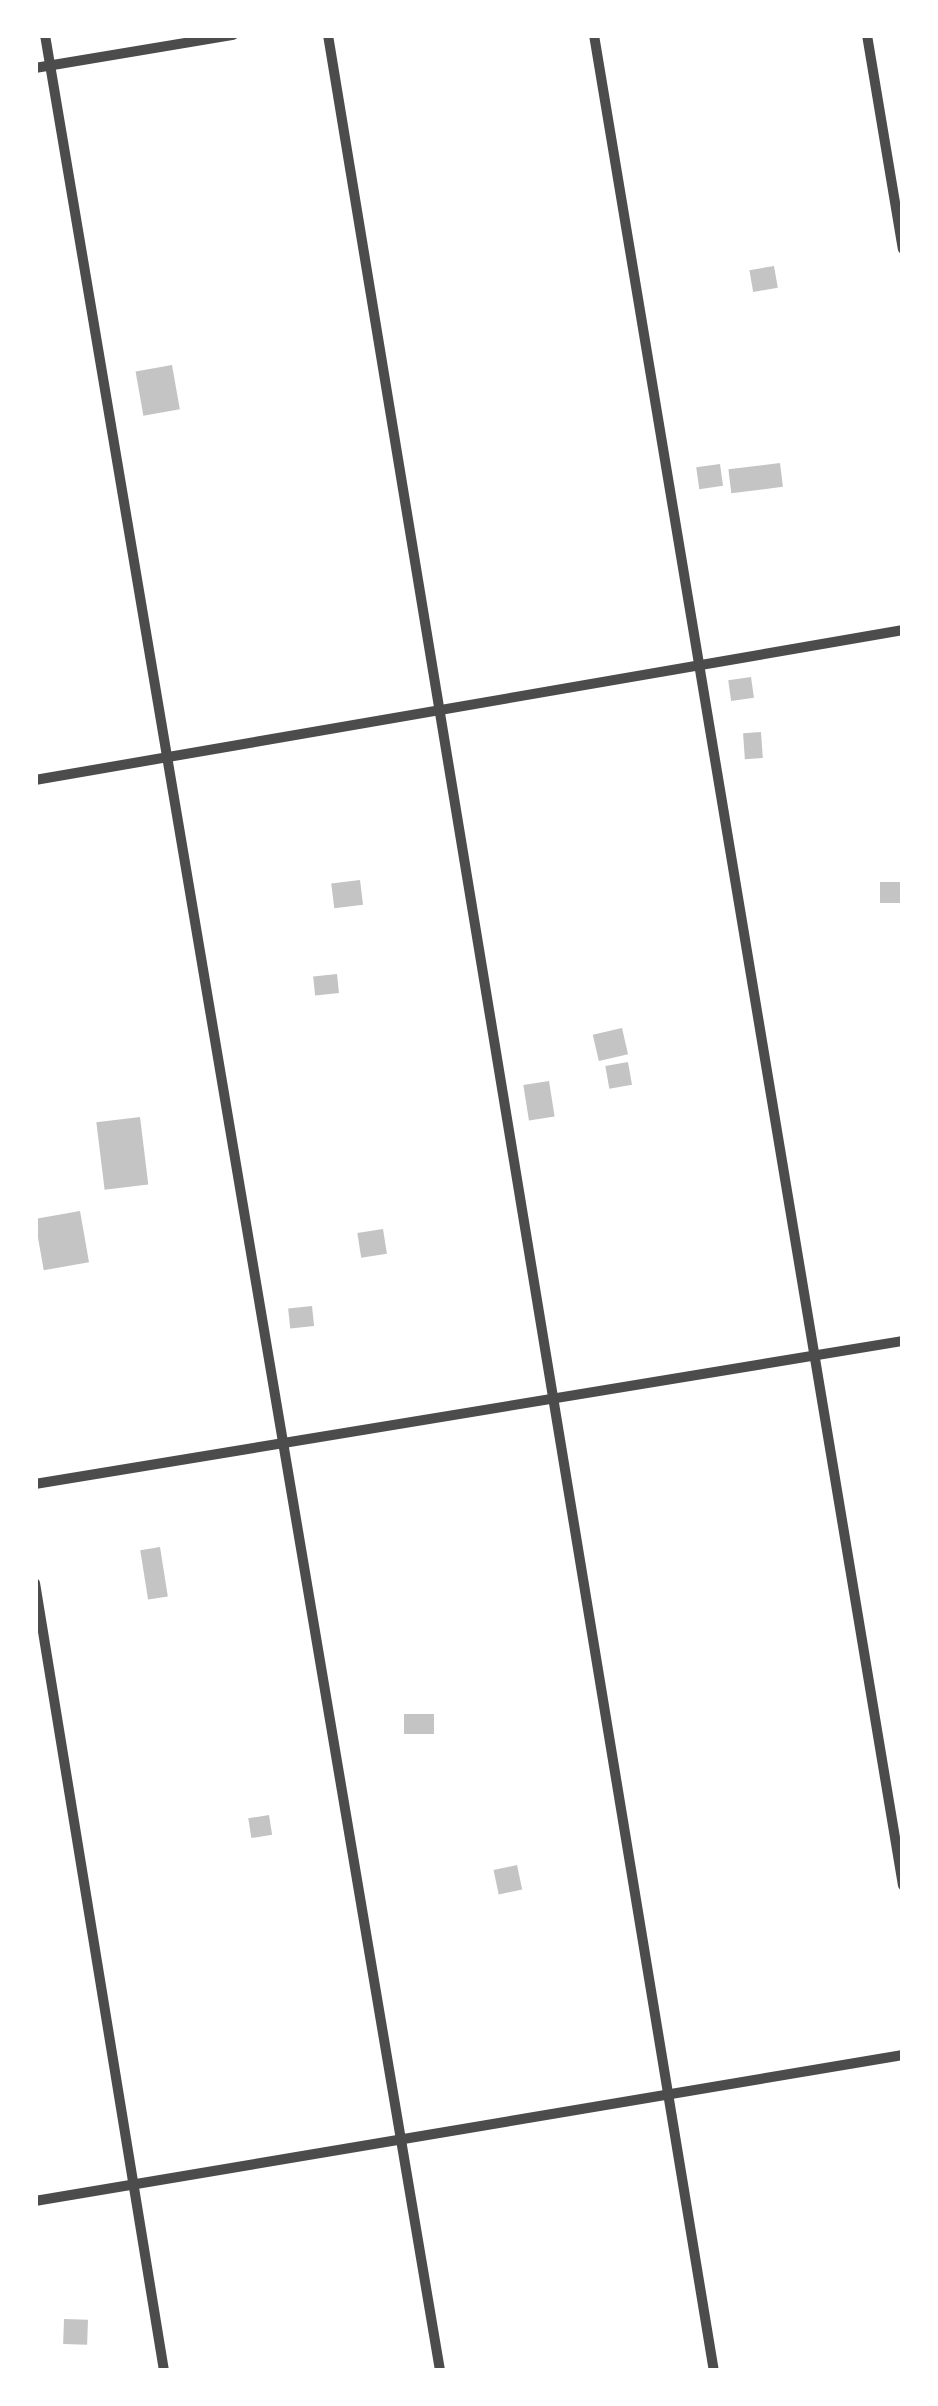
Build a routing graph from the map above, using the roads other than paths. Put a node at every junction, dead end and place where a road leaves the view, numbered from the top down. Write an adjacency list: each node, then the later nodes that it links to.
1 (45, 35): 6 (street)
2 (234, 35): 6 (street)
3 (328, 35): 11 (street)
4 (594, 35): 10 (street)
5 (867, 35): 8 (street)
6 (50, 66): 7 (street); 12 (street)
7 (35, 68)
8 (903, 250)
9 (903, 630): 10 (street)
10 (699, 666): 11 (street); 15 (street)
11 (439, 710): 12 (street); 16 (street)
12 (167, 757): 13 (street); 17 (street)
13 (35, 780)
14 (903, 1341): 15 (street)
15 (814, 1356): 16 (street); 20 (street)
16 (553, 1398): 17 (street); 22 (street)
17 (283, 1443): 18 (street); 23 (street)
18 (35, 1484)
19 (35, 1584): 24 (street)
20 (903, 1885)
21 (903, 2055): 22 (street)
22 (668, 2094): 23 (street); 28 (street)
23 (401, 2140): 24 (street); 27 (street)
24 (133, 2184): 25 (street); 26 (street)
25 (35, 2201)
26 (164, 2371)
27 (440, 2371)
28 (714, 2371)

